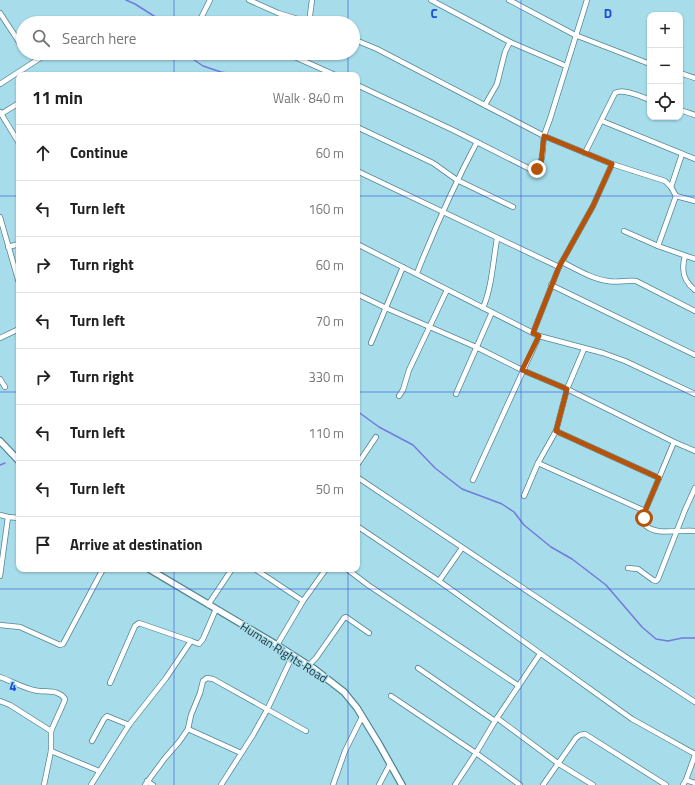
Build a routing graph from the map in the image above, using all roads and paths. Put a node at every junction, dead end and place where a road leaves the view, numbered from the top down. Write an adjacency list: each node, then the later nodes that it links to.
1 (210, 0): 8 (street)
2 (249, 0): 9 (street)
3 (312, 0): 10 (street)
4 (431, 0): 14 (street)
5 (509, 0): 11 (street)
6 (586, 0): 11 (street)
7 (0, 13): 12 (street)
8 (202, 16)
9 (288, 16)
10 (311, 16)
11 (575, 35): 17 (street); 18 (street)
12 (16, 37)
13 (360, 42): 28 (street)
14 (510, 42): 18 (street); 28 (street)
15 (37, 60): 19 (street)
16 (302, 60): 20 (street)
17 (647, 63)
18 (566, 66): 34 (street)
19 (19, 72)
20 (328, 72)
21 (16, 74): 24 (street)
22 (683, 74): 23 (street)
23 (695, 78)
24 (0, 84)
25 (360, 86): 36 (street)
26 (647, 99): 32 (street)
27 (16, 105): 30 (street)
28 (485, 105): 34 (street)
29 (683, 111): 31 (street)
30 (1, 113): 35 (street)
31 (695, 115)
32 (602, 121): 37 (street); 38 (street)
33 (360, 128): 42 (street)
34 (544, 136): 36 (street); 37 (street)
35 (16, 138)
36 (477, 142): 42 (street)
37 (585, 153): 40 (street)
38 (682, 154): 39 (street); 43 (street)
39 (695, 159)
40 (612, 164): 43 (street); 57 (street)
41 (360, 172): 47 (street)
42 (457, 180): 46 (street); 47 (street)
43 (671, 187): 44 (street)
44 (676, 196): 45 (street); 53 (street)
45 (695, 201)
46 (513, 207)
47 (443, 212): 50 (street); 61 (street)
48 (0, 217): 54 (street)
49 (624, 231): 53 (street)
50 (497, 239): 59 (street); 67 (street)
51 (16, 245): 54 (street)
52 (360, 245): 58 (street)
53 (658, 246): 55 (street)
54 (8, 247): 60 (street)
55 (685, 256): 56 (street); 64 (street)
56 (695, 259)
57 (562, 262): 59 (street); 68 (street)
58 (404, 267): 61 (street); 66 (street)
59 (559, 267): 62 (street)
60 (16, 273)
61 (417, 273): 63 (street)
62 (551, 285): 72 (street); 78 (street)
63 (447, 290): 67 (street); 70 (street)
64 (695, 290)
65 (360, 295): 66 (street)
66 (386, 308): 70 (street); 75 (street)
67 (483, 308): 69 (street)
68 (695, 311)
69 (492, 312): 72 (street); 76 (street)
70 (428, 327): 76 (street); 85 (street)
71 (16, 330): 74 (street)
72 (533, 333): 73 (street)
73 (539, 336): 77 (street); 79 (street)
74 (0, 338)
75 (371, 343)
76 (476, 347): 79 (street); 83 (street)
77 (584, 349): 82 (street); 84 (street)
78 (695, 355)
79 (522, 370): 82 (street); 96 (street)
80 (0, 379): 81 (street)
81 (5, 387)
82 (567, 389): 86 (street); 89 (street)
83 (456, 394)
84 (695, 394)
85 (399, 396)
86 (556, 431): 93 (street); 94 (street)
87 (376, 437): 92 (street)
88 (0, 441): 91 (street)
89 (674, 442): 90 (street); 94 (street)
90 (695, 451)
91 (16, 458)
92 (360, 461)
93 (538, 463): 98 (street); 99 (street)
94 (659, 478): 99 (street)
95 (360, 479): 106 (street)
96 (473, 480)
97 (695, 488): 105 (street)
98 (524, 496)
99 (645, 511): 105 (street)
100 (0, 515): 101 (street)
101 (8, 517): 102 (street); 114 (street)
102 (16, 518)
103 (360, 528): 115 (street)
104 (695, 530): 105 (street)
105 (676, 532): 107 (street)
106 (462, 548): 115 (street); 132 (street)
107 (628, 568)
108 (101, 572): 119 (street)
109 (154, 572): 117 (street, Human Rights Road)
110 (230, 572): 117 (street)
111 (260, 572): 116 (street)
112 (324, 572): 116 (street)
113 (351, 572): 129 (street)
114 (0, 576)
115 (439, 581): 123 (street)
116 (303, 601): 122 (street)
117 (208, 605): 118 (street, Human Rights Road)
118 (216, 609): 121 (street); 122 (street, Human Rights Road)
119 (0, 625)
120 (369, 634): 125 (street)
121 (191, 641): 128 (street); 136 (street)
122 (277, 645): 124 (street, Human Rights Road)
123 (540, 654): 129 (street); 144 (street)
124 (293, 655): 125 (street, Human Rights Road); 133 (street)
125 (308, 665): 134 (street, Human Rights Road)
126 (418, 668): 135 (street)
127 (0, 676): 138 (street)
128 (110, 682)
129 (519, 686): 135 (street)
130 (392, 696): 143 (street)
131 (0, 701): 138 (street)
132 (695, 702)
133 (267, 710): 137 (street); 139 (street); 142 (street)
134 (362, 717): 145 (street, Human Rights Road); 156 (street)
135 (496, 720): 143 (street); 146 (street)
136 (129, 725): 140 (street); 147 (street)
137 (188, 729): 142 (street); 149 (street)
138 (52, 731): 141 (street)
139 (306, 732)
140 (92, 741)
141 (51, 751): 147 (street); 152 (street)
142 (241, 753): 155 (street)
143 (476, 754): 151 (street); 159 (street)
144 (695, 754): 148 (street)
145 (390, 764): 157 (street); 158 (street, Human Rights Road)
146 (559, 764): 160 (street); 161 (street); 162 (street)
147 (99, 771): 153 (street)
148 (686, 780): 150 (street); 163 (street)
149 (146, 783): 154 (street)
150 (695, 783)
151 (457, 784)
152 (44, 785)
153 (91, 785)
154 (153, 785)
155 (221, 785)
156 (332, 785)
157 (379, 785)
158 (402, 785)
159 (520, 785)
160 (544, 785)
161 (593, 785)
162 (666, 785)
163 (683, 785)

